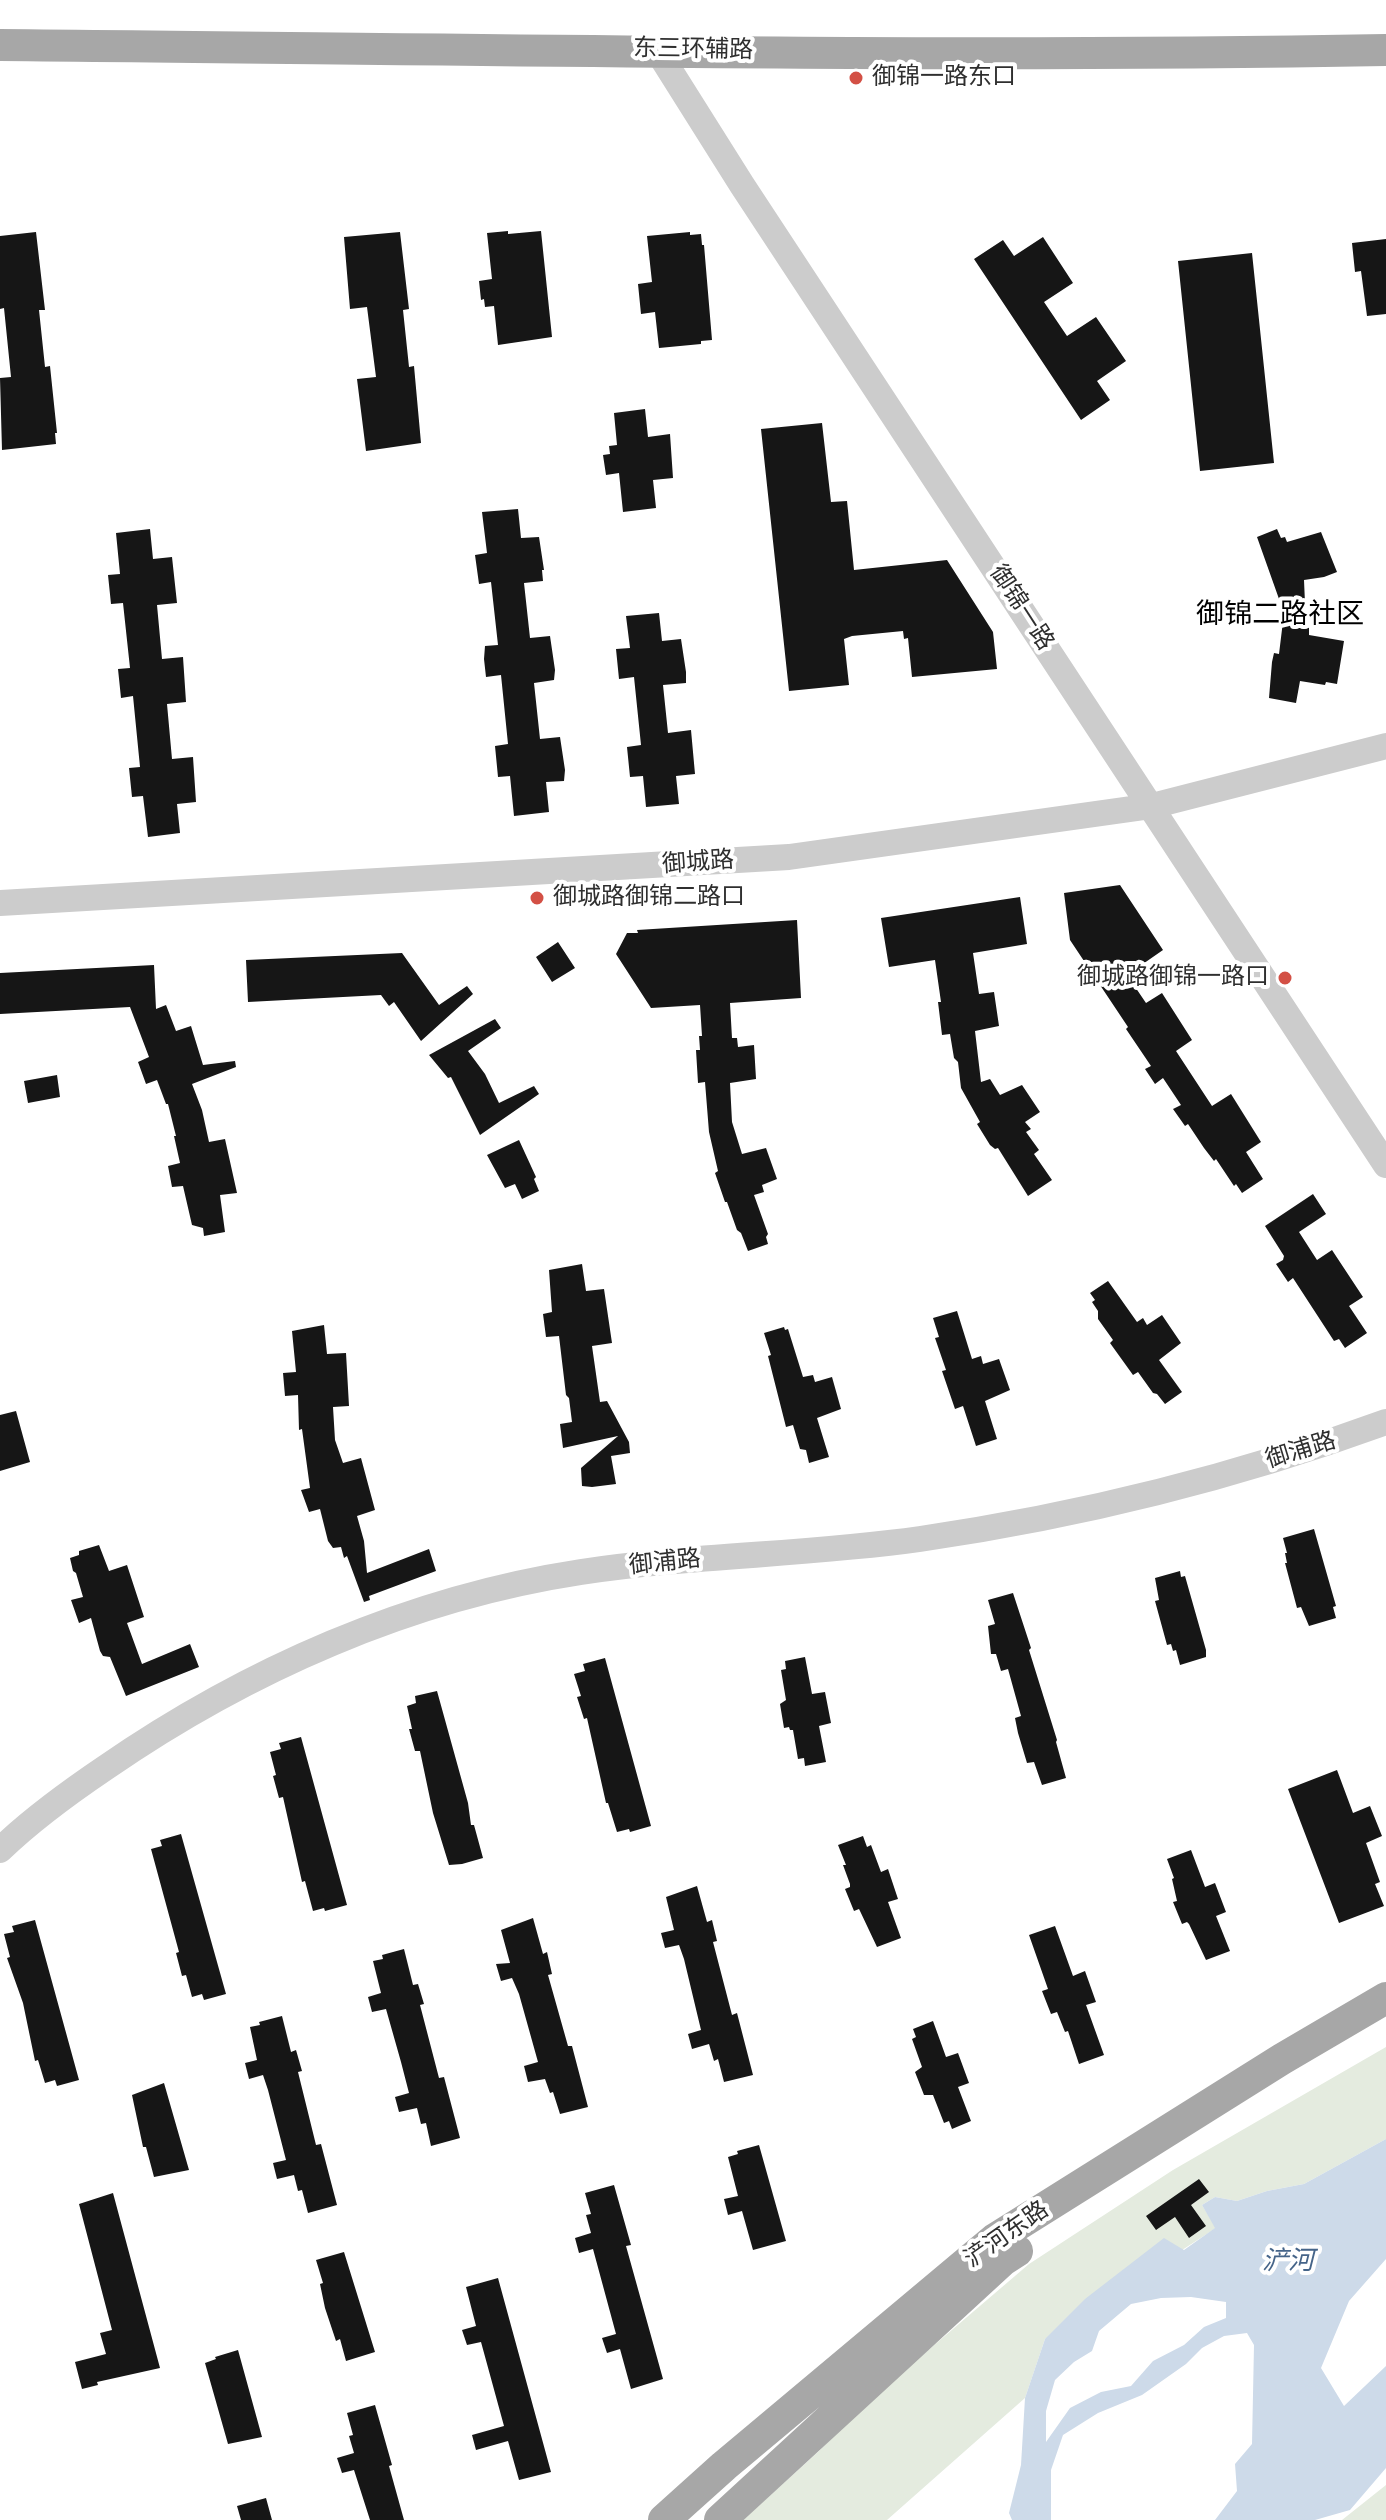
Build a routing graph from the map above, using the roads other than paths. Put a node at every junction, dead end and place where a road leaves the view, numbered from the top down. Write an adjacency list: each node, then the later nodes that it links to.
1 (0, 45): 2 (main road, 东三环辅路)
2 (657, 50): 3 (main road, 东三环辅路); 5 (street, 御锦一路)
3 (1386, 50)
4 (1386, 746): 5 (street, 御城路)
5 (1152, 806): 6 (street, 御城路); 7 (street, 御锦一路)
6 (0, 903)
7 (1386, 1165)
8 (1386, 1422): 9 (street, 御浦路)
9 (0, 1850)
10 (1386, 1998): 12 (main road, 浐河东路)
11 (1386, 2020): 13 (main road, 浐河东路)
12 (664, 2520)
13 (720, 2520)

